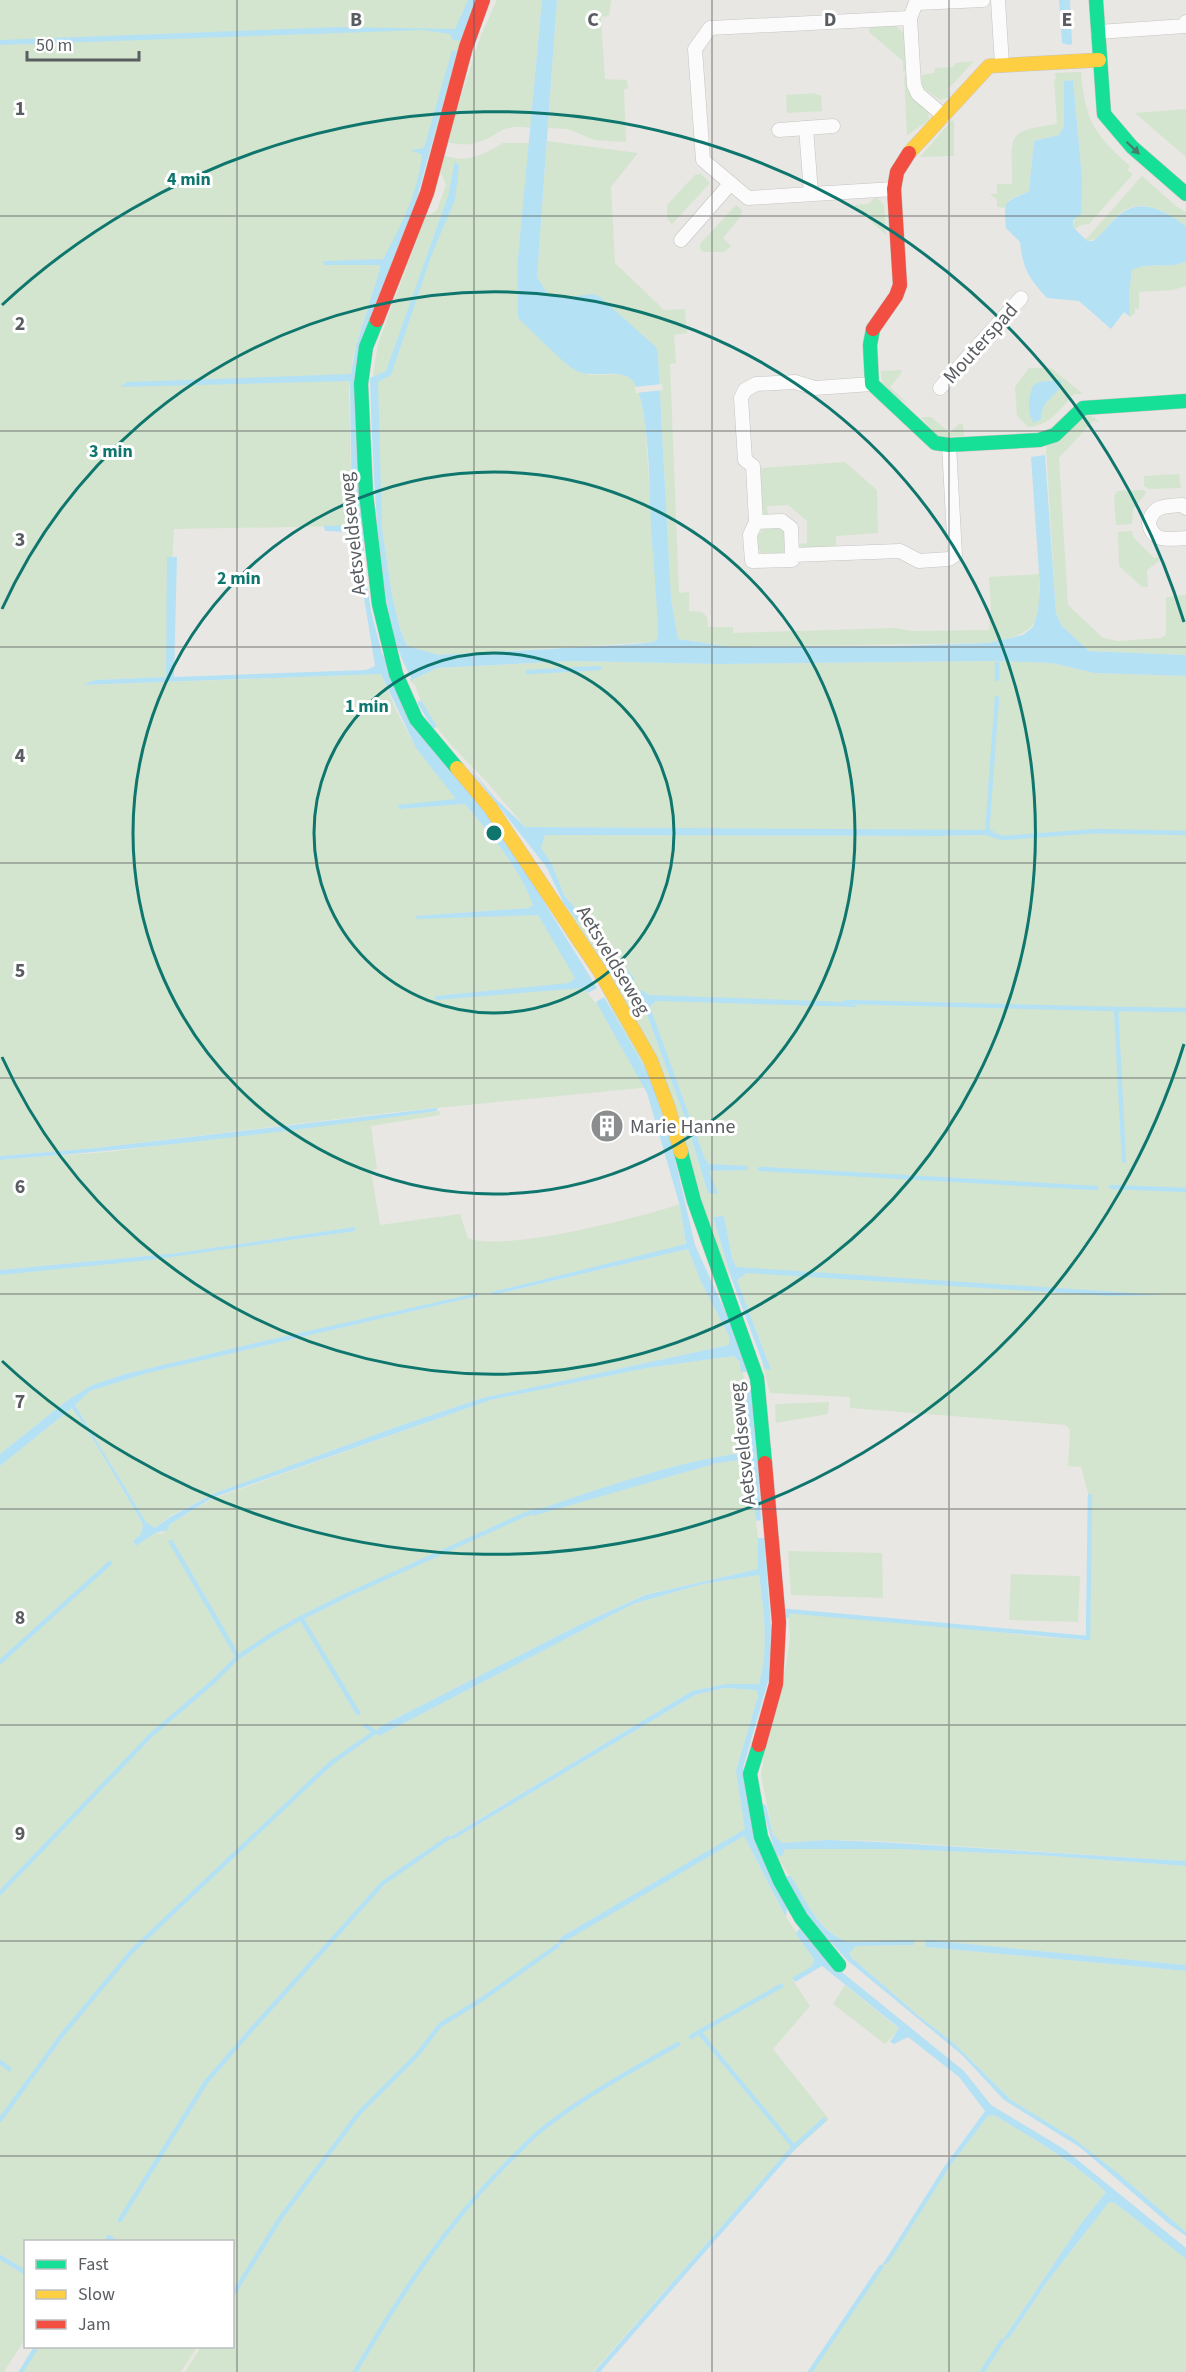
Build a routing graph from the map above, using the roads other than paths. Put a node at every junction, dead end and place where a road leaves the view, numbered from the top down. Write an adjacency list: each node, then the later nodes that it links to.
1 (483, 0): 31 (street, Aetsveldseweg)
2 (983, 0): 5 (street)
3 (998, 0): 10 (street)
4 (1096, 0): 8 (street)
5 (917, 2): 6 (street)
6 (910, 18): 12 (street); 17 (street)
7 (1186, 22): 8 (street)
8 (1098, 32): 9 (street)
9 (1099, 60): 10 (street); 11 (street)
10 (1002, 66): 12 (street)
11 (1103, 101): 16 (street); 20 (street, one-way to 20)
12 (944, 116): 18 (street)
13 (833, 126): 14 (street)
14 (806, 128): 15 (street); 19 (street)
15 (779, 130)
16 (1186, 178)
17 (730, 184): 19 (street); 21 (street)
18 (894, 189): 19 (street); 23 (street)
19 (811, 194)
20 (1186, 194)
21 (681, 240)
22 (1021, 298): 24 (street, Mouterspad)
23 (872, 384): 26 (street); 28 (street)
24 (940, 388)
25 (1186, 401): 26 (street)
26 (949, 445): 30 (street)
27 (1186, 508): 29 (street)
28 (756, 522): 30 (street); 30 (street)
29 (1186, 538)
30 (792, 555)
31 (840, 1965)

